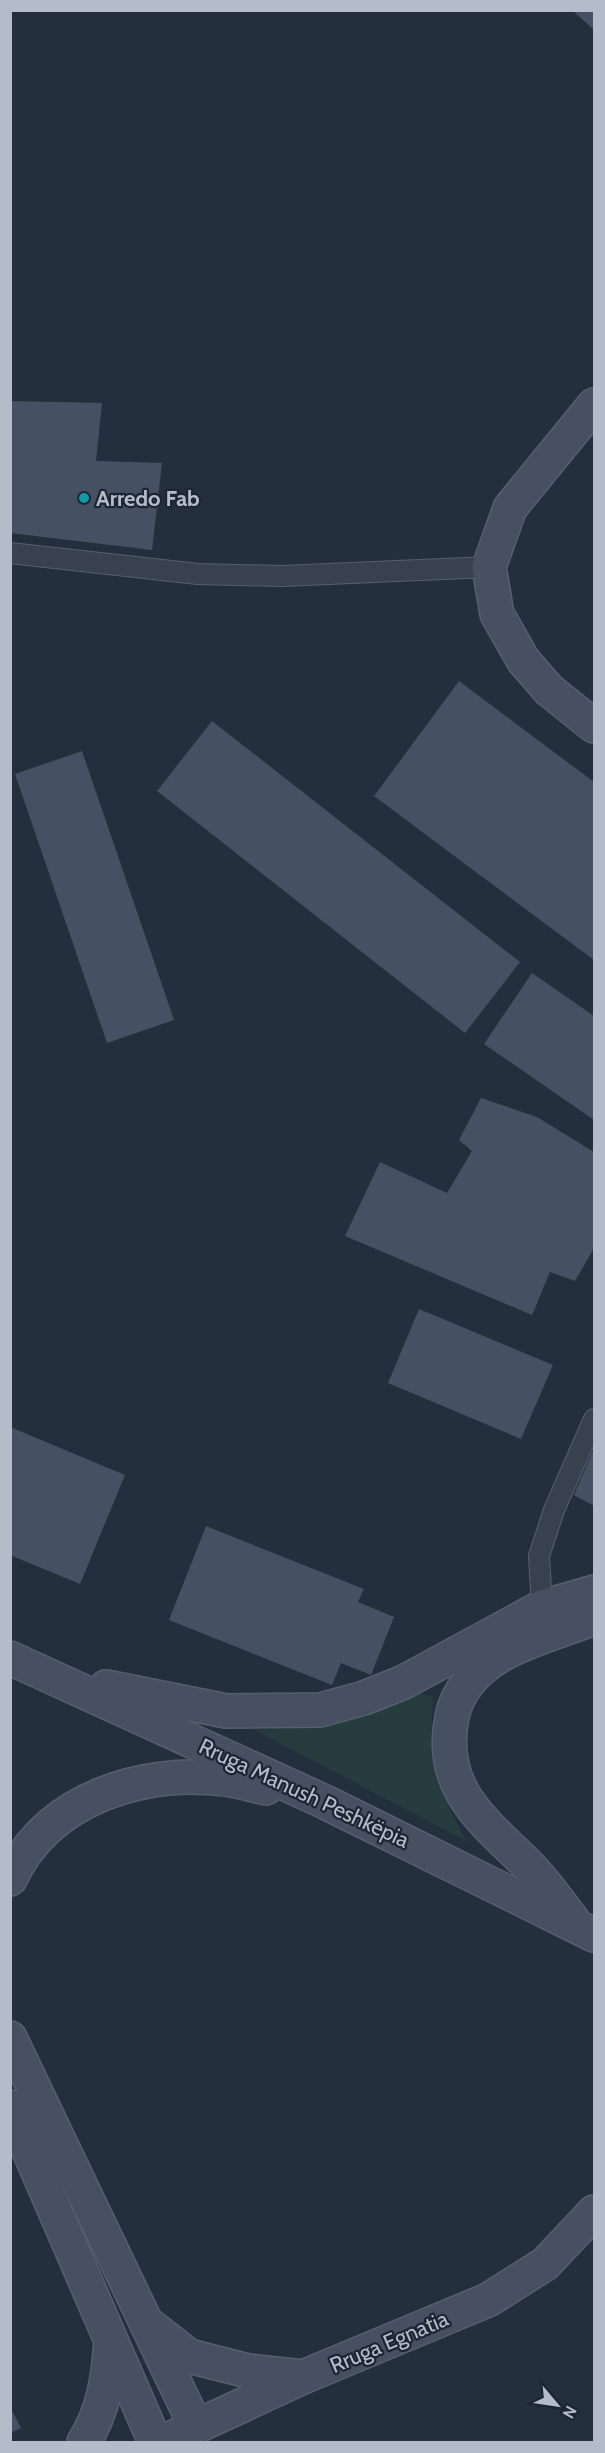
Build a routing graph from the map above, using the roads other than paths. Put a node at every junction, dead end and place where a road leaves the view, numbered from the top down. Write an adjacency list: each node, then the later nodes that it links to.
1 (594, 405): 3 (main road)
2 (10, 553): 3 (lane)
3 (489, 567): 4 (main road)
4 (594, 726)
5 (594, 1419): 7 (lane)
6 (594, 1592): 7 (main road)
7 (542, 1607): 10 (main road)
8 (594, 1618): 13 (main road)
9 (10, 1658): 10 (main road, Rruga Manush Peshkëpia)
10 (60, 1679): 11 (main road, Rruga Manush Peshkëpia)
11 (325, 1802): 12 (main road); 13 (main road, Rruga Manush Peshkëpia)
12 (10, 1879)
13 (587, 1931)
14 (10, 2038): 17 (main road)
15 (10, 2107): 18 (main road)
16 (594, 2212): 19 (main road, Rruga Egnatia)
17 (144, 2320): 19 (main road); 20 (main road)
18 (111, 2337): 21 (main road); 22 (main road)
19 (303, 2378): 20 (main road, Rruga Egnatia)
20 (196, 2427): 23 (main road, Rruga Egnatia)
21 (84, 2442)
22 (155, 2442)
23 (164, 2442)

